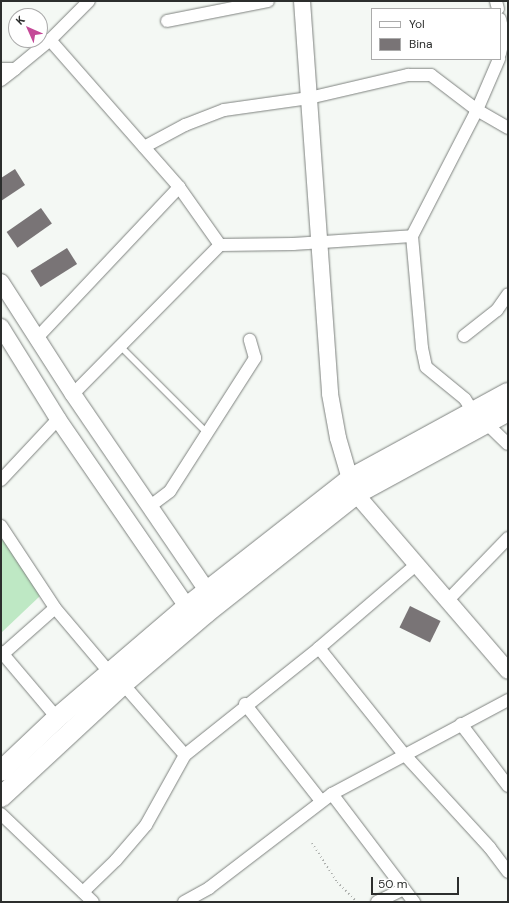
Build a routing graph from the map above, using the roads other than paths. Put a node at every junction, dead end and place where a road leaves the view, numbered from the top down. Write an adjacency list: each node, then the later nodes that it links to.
1 (89, 1): 7 (street)
2 (268, 1): 4 (street)
3 (302, 1): 13 (street)
4 (167, 21)
5 (501, 22): 6 (street)
6 (506, 37): 8 (street)
7 (50, 40): 11 (street); 16 (street)
8 (501, 51)
9 (499, 60): 14 (street)
10 (1, 68): 11 (street)
11 (15, 69): 12 (street)
12 (1, 80)
13 (309, 98): 14 (street); 16 (street); 19 (street)
14 (476, 110): 15 (street); 18 (street)
15 (508, 128)
16 (144, 147): 17 (street)
17 (180, 187): 20 (street); 25 (street)
18 (412, 236): 19 (street); 31 (street)
19 (319, 243): 20 (street); 36 (street)
20 (220, 245): 27 (street)
21 (1, 282): 25 (street)
22 (508, 294): 24 (street)
23 (2, 332): 32 (street)
24 (464, 336)
25 (36, 339): 29 (street)
26 (250, 340): 33 (street)
27 (120, 346): 29 (street); 33 (lane)
28 (508, 393): 31 (main road)
29 (73, 394): 37 (street)
30 (508, 411): 31 (main road)
31 (479, 418): 34 (street); 36 (main road)
32 (58, 419): 35 (street); 43 (street)
33 (207, 434): 37 (street)
34 (508, 444)
35 (1, 480)
36 (353, 486): 40 (street); 41 (main road); 48 (main road)
37 (149, 507): 41 (street)
38 (1, 526): 44 (street)
39 (508, 538): 42 (street)
40 (416, 565): 42 (street); 45 (street)
41 (208, 592): 43 (main road)
42 (447, 600): 47 (street)
43 (187, 607): 48 (main road)
44 (55, 608): 46 (street); 48 (street)
45 (319, 648): 50 (street); 54 (street)
46 (2, 654): 51 (street)
47 (508, 670)
48 (116, 678): 51 (main road); 53 (street); 58 (main road)
49 (508, 700): 52 (street)
50 (246, 704): 53 (street); 59 (street)
51 (57, 718): 55 (main road)
52 (461, 724): 54 (street); 56 (street)
53 (185, 754): 63 (street)
54 (404, 754): 57 (street); 61 (street)
55 (1, 772)
56 (508, 786)
57 (332, 794): 59 (street); 62 (street)
58 (1, 797)
59 (321, 801): 65 (street)
60 (1, 814): 63 (street)
61 (508, 872)
62 (404, 889): 66 (street); 67 (street)
63 (83, 892): 64 (street)
64 (93, 902)
65 (184, 902)
66 (378, 902)
67 (414, 902)

